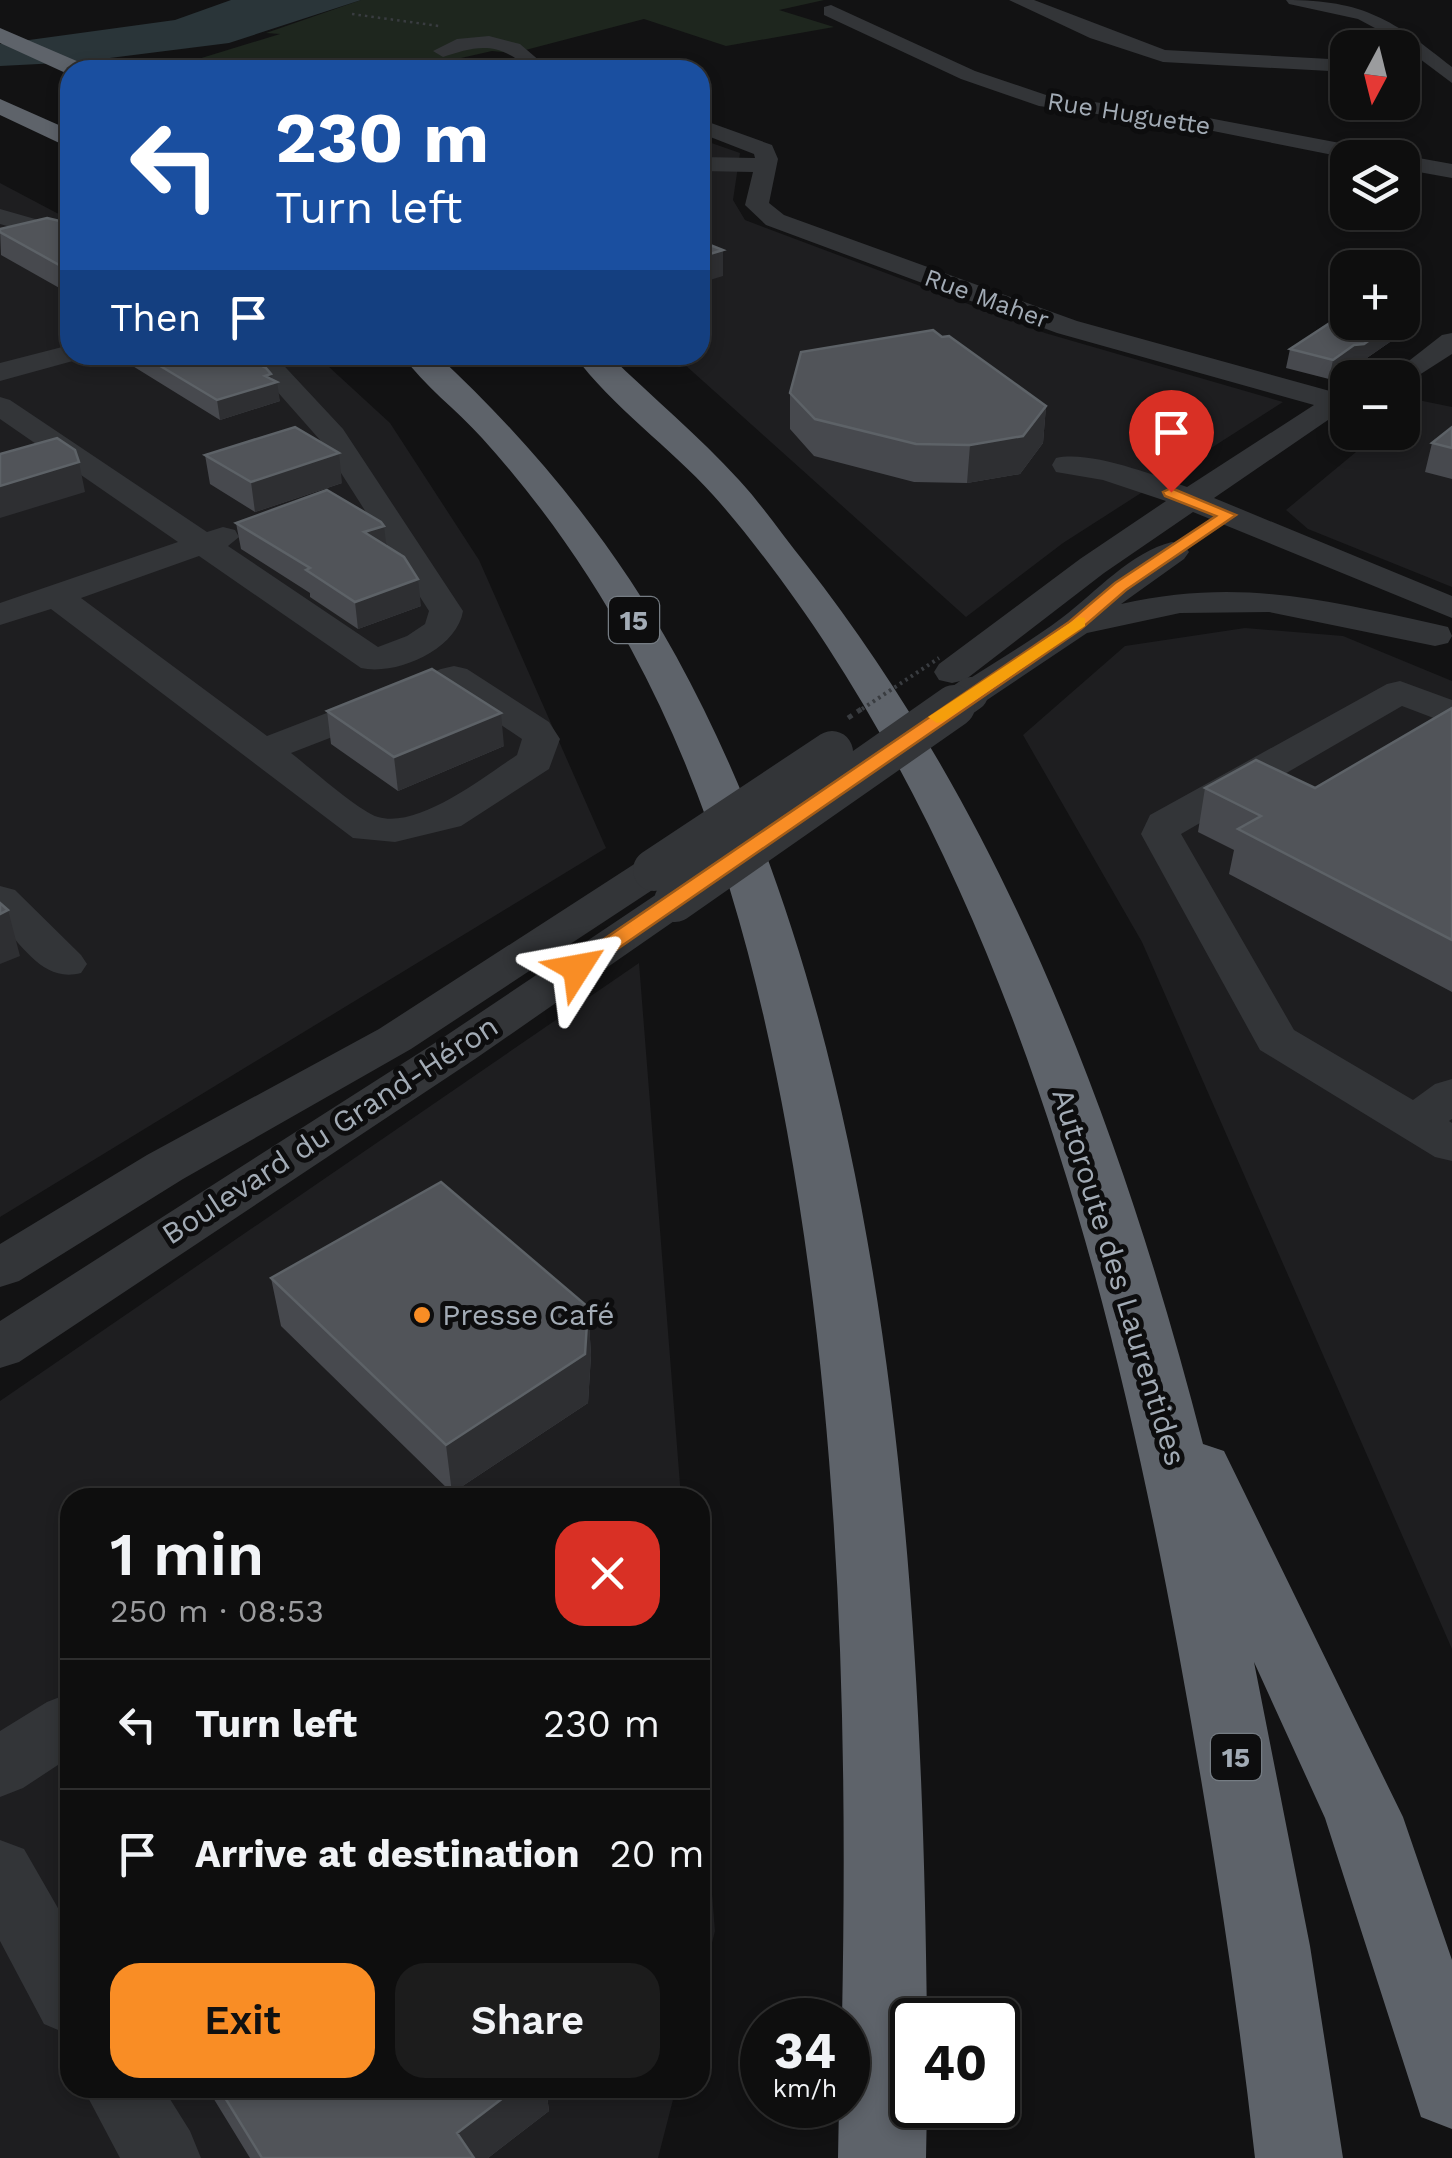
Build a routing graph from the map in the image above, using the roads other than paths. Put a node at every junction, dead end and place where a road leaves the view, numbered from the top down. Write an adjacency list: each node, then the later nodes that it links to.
1 (1018, 0): 8 (street)
2 (1295, 0): 10 (street)
3 (831, 11): 15 (street, Rue Huguette)
4 (1, 35): 7 (highway)
5 (443, 51): 6 (street)
6 (528, 60)
7 (60, 62)
8 (1330, 65)
9 (1420, 68): 10 (street)
10 (1445, 71)
11 (0, 106): 13 (highway)
12 (710, 130): 18 (street)
13 (60, 135)
14 (1452, 142): 16 (street)
15 (1330, 148)
16 (1420, 158)
17 (710, 164): 18 (street)
18 (766, 165): 30 (street, Rue Maher)
19 (1420, 165): 20 (street)
20 (1452, 172)
21 (0, 216): 22 (street)
22 (60, 234)
23 (1452, 341): 25 (street)
24 (60, 356): 29 (street)
25 (1420, 364)
26 (268, 365): 34 (street)
27 (429, 365): 62 (highway, 15)
28 (601, 365): 54 (highway, Autoroute des Laurentides / 15)
29 (0, 372)
30 (1330, 402)
31 (0, 406): 39 (street)
32 (1330, 410): 37 (street, Boulevard du Grand-Héron)
33 (1067, 465): 37 (street)
34 (369, 488): 36 (street); 39 (street)
35 (1262, 492): 37 (street, Boulevard du Grand-Héron)
36 (332, 500)
37 (1196, 517): 42 (street, Boulevard du Grand-Héron); 43 (street); 44 (street, Boulevard du Grand-Héron)
38 (258, 525): 39 (street)
39 (202, 544): 40 (street)
40 (53, 594): 41 (street); 46 (street)
41 (0, 614)
42 (1075, 625): 43 (street); 44 (street, Boulevard du Grand-Héron)
43 (1446, 629)
44 (961, 683): 47 (street, Boulevard du Grand-Héron, bridge)
45 (1452, 714): 51 (street)
46 (271, 757): 46 (street)
47 (664, 885): 52 (street, Boulevard du Grand-Héron); 53 (street, Boulevard du Grand-Héron)
48 (0, 899): 49 (street)
49 (65, 964)
50 (1452, 1095): 51 (street)
51 (1433, 1134)
52 (0, 1268)
53 (0, 1348)
54 (1148, 1362): 59 (highway); 63 (highway, Autoroute des Laurentides / 15)
55 (60, 1728): 56 (street)
56 (0, 1767)
57 (0, 1872): 58 (street)
58 (60, 1981)
59 (1452, 2086)
60 (126, 2098): 61 (street)
61 (163, 2158)
62 (882, 2158)
63 (1299, 2158)

